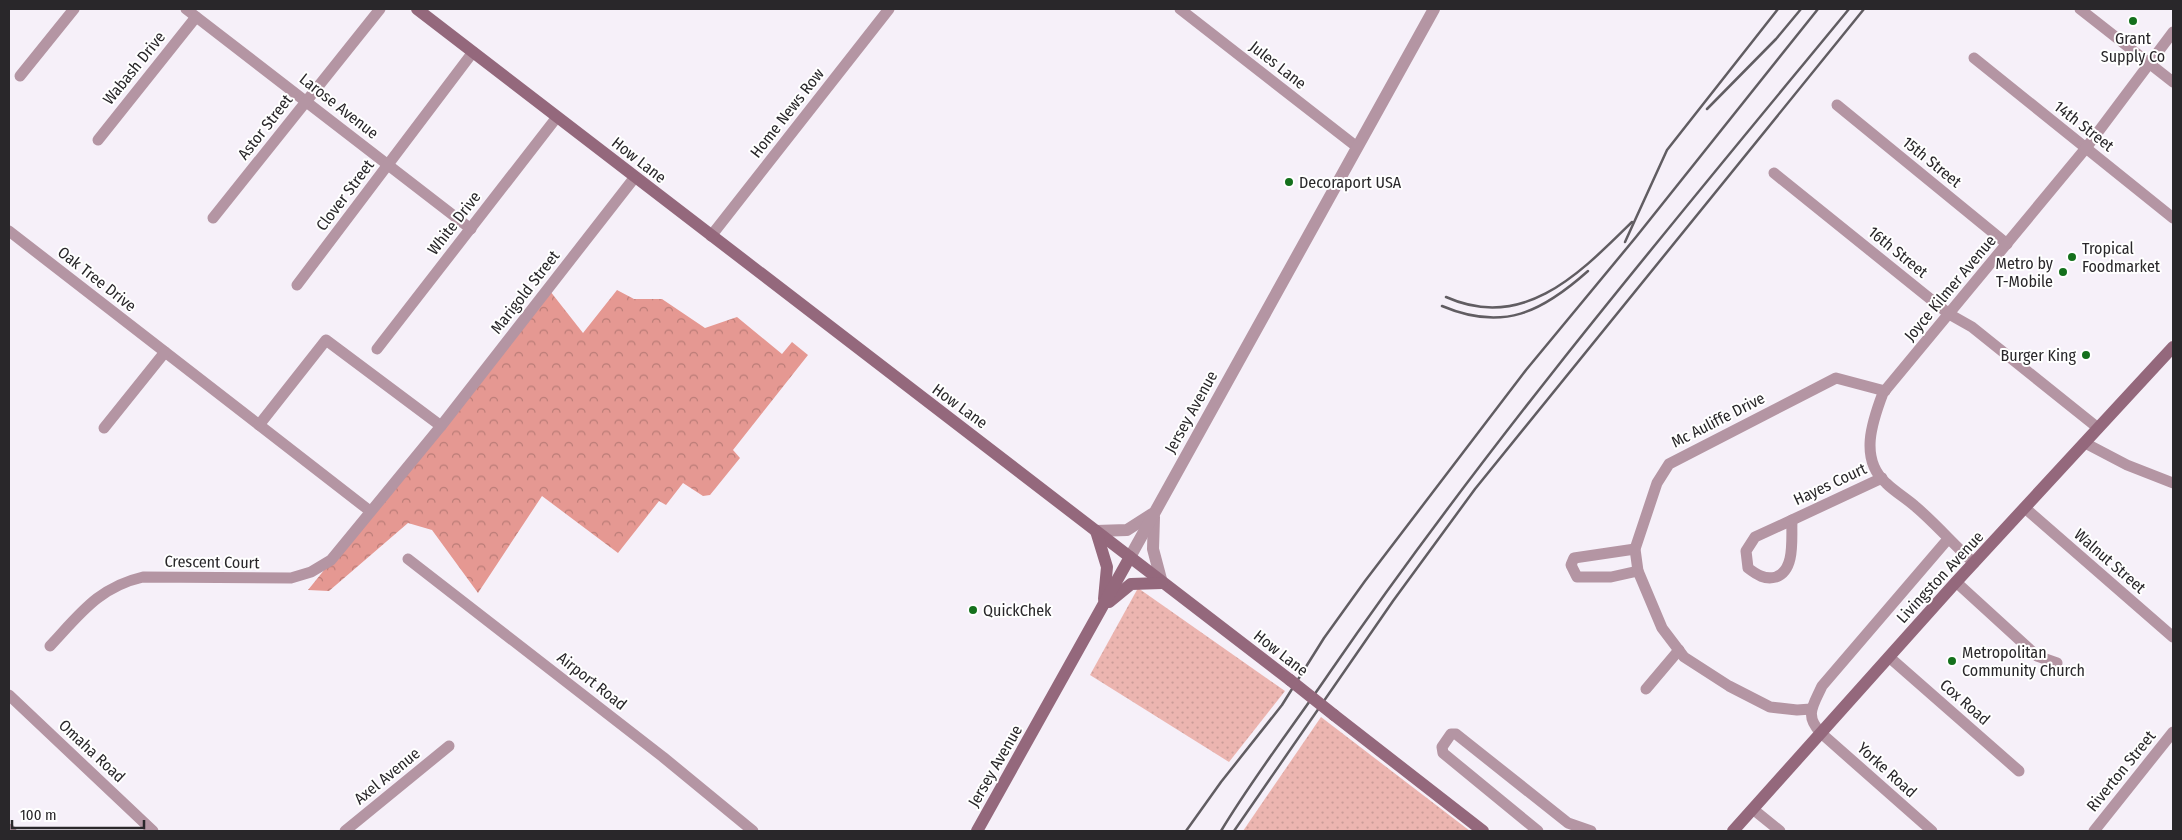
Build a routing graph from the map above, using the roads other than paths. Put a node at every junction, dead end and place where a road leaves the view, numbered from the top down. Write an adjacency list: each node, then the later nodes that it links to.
1 (74, 9): 14 (street)
2 (186, 9): 9 (street, Larose Avenue)
3 (380, 9): 16 (street, Astor Street)
4 (417, 9): 11 (main road, How Lane)
5 (889, 9): 29 (street, Home News Row)
6 (1180, 9): 20 (street, Jules Lane)
7 (1434, 9): 20 (street, Jersey Avenue)
8 (2080, 9): 13 (street)
9 (196, 17): 16 (street, Larose Avenue); 19 (street, Wabash Drive)
10 (2173, 32): 13 (street, Joyce Kilmer Avenue)
11 (473, 52): 18 (main road, How Lane); 22 (street, Clover Street)
12 (1974, 58): 21 (street, 14th Street)
13 (2150, 63): 15 (street); 21 (street, Joyce Kilmer Avenue)
14 (20, 76)
15 (2173, 82)
16 (306, 102): 22 (street, Larose Avenue); 25 (street, Astor Street)
17 (1837, 105): 30 (street, 15th Street)
18 (557, 117): 24 (main road, How Lane); 27 (street, White Drive)
19 (98, 140)
20 (1357, 147): 46 (street, Jersey Avenue)
21 (2086, 148): 26 (street, 14th Street); 30 (street, Joyce Kilmer Avenue)
22 (388, 164): 27 (street, Larose Avenue); 31 (street, Clover Street)
23 (1774, 172): 32 (street, 16th Street)
24 (635, 177): 29 (main road, How Lane); 38 (street, Marigold Street)
25 (212, 218)
26 (2173, 218)
27 (471, 229): 34 (street, White Drive)
28 (9, 231): 35 (street, Oak Tree Drive)
29 (711, 236): 48 (main road, How Lane)
30 (2007, 244): 32 (street, Joyce Kilmer Avenue)
31 (297, 285)
32 (1949, 314): 36 (street, Joyce Kilmer Avenue); 40 (street, 16th Street)
33 (2173, 347): 40 (main road, Livingston Avenue)
34 (377, 349)
35 (165, 352): 37 (street); 39 (street)
36 (1885, 391): 42 (street, Joyce Kilmer Avenue); 50 (street, Mc Auliffe Drive)
37 (259, 425): 38 (street); 45 (street)
38 (441, 426): 45 (street, Crescent Court)
39 (104, 428)
40 (2098, 428): 41 (main road, Livingston Avenue)
41 (2085, 443): 43 (street); 44 (main road, Livingston Avenue)
42 (1882, 478): 47 (street, Hayes Court); 49 (street, Joyce Kilmer Avenue)
43 (2173, 483)
44 (2025, 508): 53 (main road, Livingston Avenue); 58 (street, Walnut Street)
45 (370, 511): 59 (street, Crescent Court)
46 (1154, 512): 48 (street); 51 (street, Jersey Avenue); 56 (street)
47 (1792, 520): 47 (street, Hayes Court)
48 (1096, 531): 51 (main road, How Lane); 57 (main road)
49 (1948, 540): 53 (street, Joyce Kilmer Avenue); 65 (street)
50 (1635, 549): 54 (street, Mc Auliffe Drive); 54 (street)
51 (1130, 558): 56 (main road, How Lane); 57 (main road, Jersey Avenue)
52 (408, 559): 74 (street, Airport Road)
53 (1974, 563): 55 (main road, Livingston Avenue)
54 (1638, 571): 60 (street, Mc Auliffe Drive)
55 (1956, 582): 61 (main road, Livingston Avenue); 62 (street)
56 (1162, 583): 57 (main road); 76 (main road, How Lane, bridge)
57 (1103, 606): 75 (main road, Jersey Avenue)
58 (2173, 637)
59 (50, 646)
60 (1679, 650): 63 (street); 65 (street, Mc Auliffe Drive)
61 (1888, 657): 67 (main road, Livingston Avenue); 69 (street, Cox Road)
62 (2056, 664)
63 (1646, 689)
64 (9, 694): 72 (street, Omaha Road)
65 (1811, 709): 67 (street)
66 (2173, 732): 82 (street, Riverton Street)
67 (1821, 733): 70 (main road, Livingston Avenue); 81 (street, Yorke Road)
68 (449, 746): 73 (street, Axel Avenue)
69 (2019, 771)
70 (1754, 810): 79 (main road, Livingston Avenue); 80 (street)
71 (1569, 828): 77 (street); 78 (street)
72 (153, 831)
73 (345, 831)
74 (752, 831)
75 (977, 831)
76 (1483, 831)
77 (1538, 831)
78 (1591, 831)
79 (1733, 831)
80 (1780, 831)
81 (1932, 831)
82 (2094, 831)

